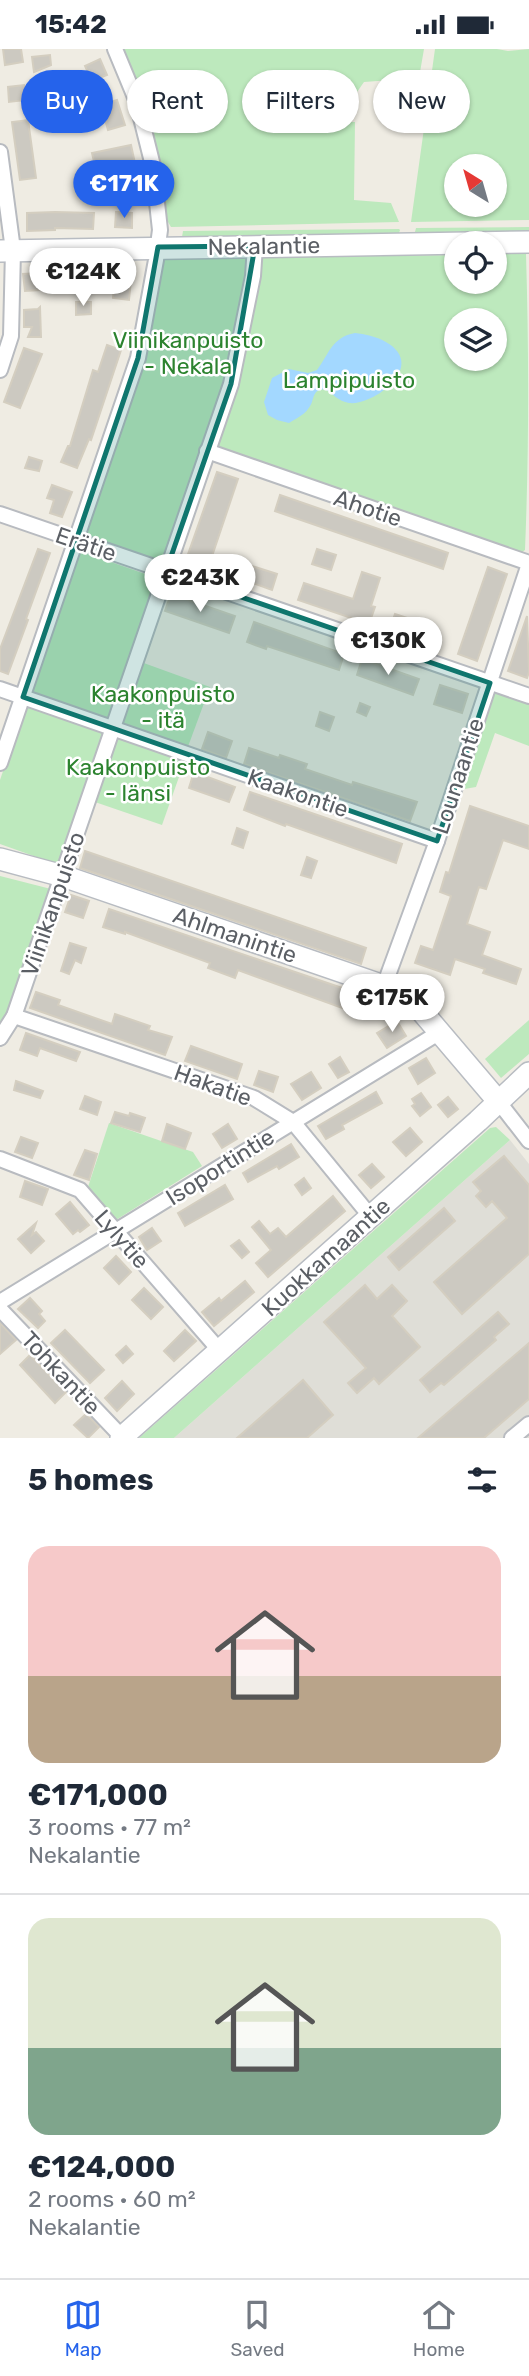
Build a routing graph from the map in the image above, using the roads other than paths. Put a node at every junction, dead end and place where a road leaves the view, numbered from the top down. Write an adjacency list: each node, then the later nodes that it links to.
1 (115, 49): 5 (street)
2 (0, 152): 6 (street)
3 (529, 242): 4 (main road, Nekalantie)
4 (255, 246): 5 (main road, Nekalantie); 8 (street, Viinikanpuisto)
5 (158, 247): 6 (main road, Nekalantie); 10 (street)
6 (6, 250): 7 (street)
7 (0, 370)
8 (207, 451): 11 (street, Ahotie); 12 (street, Viinikanpuisto)
9 (0, 515): 10 (street, Erätie)
10 (76, 540): 12 (street, Erätie); 15 (street)
11 (529, 564): 13 (street, Lounaantie)
12 (166, 571): 13 (street, Erätie); 17 (street, Viinikanpuisto)
13 (490, 683): 16 (street, Erätie); 19 (street, Lounaantie)
14 (0, 689): 15 (street, Kaakontie)
15 (23, 697): 17 (street, Kaakontie); 18 (street)
16 (529, 697)
17 (113, 729): 19 (street, Kaakontie); 21 (street, Viinikanpuisto)
18 (0, 763)
19 (437, 841): 22 (street, Lounaantie)
20 (0, 859): 21 (main road, Ahlmanintie)
21 (63, 876): 22 (main road, Ahlmanintie); 23 (street, Viinikanpuisto)
22 (384, 986): 24 (main road, Ahlmanintie)
23 (14, 1016): 25 (street, Viinikanpuisto); 28 (street, Hakatie)
24 (440, 1032): 27 (main road, Ahlmanintie); 28 (street, Isoportintie)
25 (0, 1038)
26 (529, 1073): 27 (main road, Kuokkamaantie)
27 (498, 1101): 29 (street, Ahlmanintie); 31 (main road, Kuokkamaantie)
28 (293, 1122): 31 (street, Hakatie); 32 (street, Isoportintie)
29 (529, 1141)
30 (0, 1160): 32 (street, Lylytie)
31 (371, 1217): 35 (main road, Kuokkamaantie)
32 (116, 1233): 33 (street, Isoportintie); 35 (street, Lylytie)
33 (0, 1303)
34 (0, 1309): 37 (street, Tohkantie)
35 (220, 1351): 37 (main road, Kuokkamaantie)
36 (529, 1424): 38 (street)
37 (121, 1438)
38 (512, 1438)

